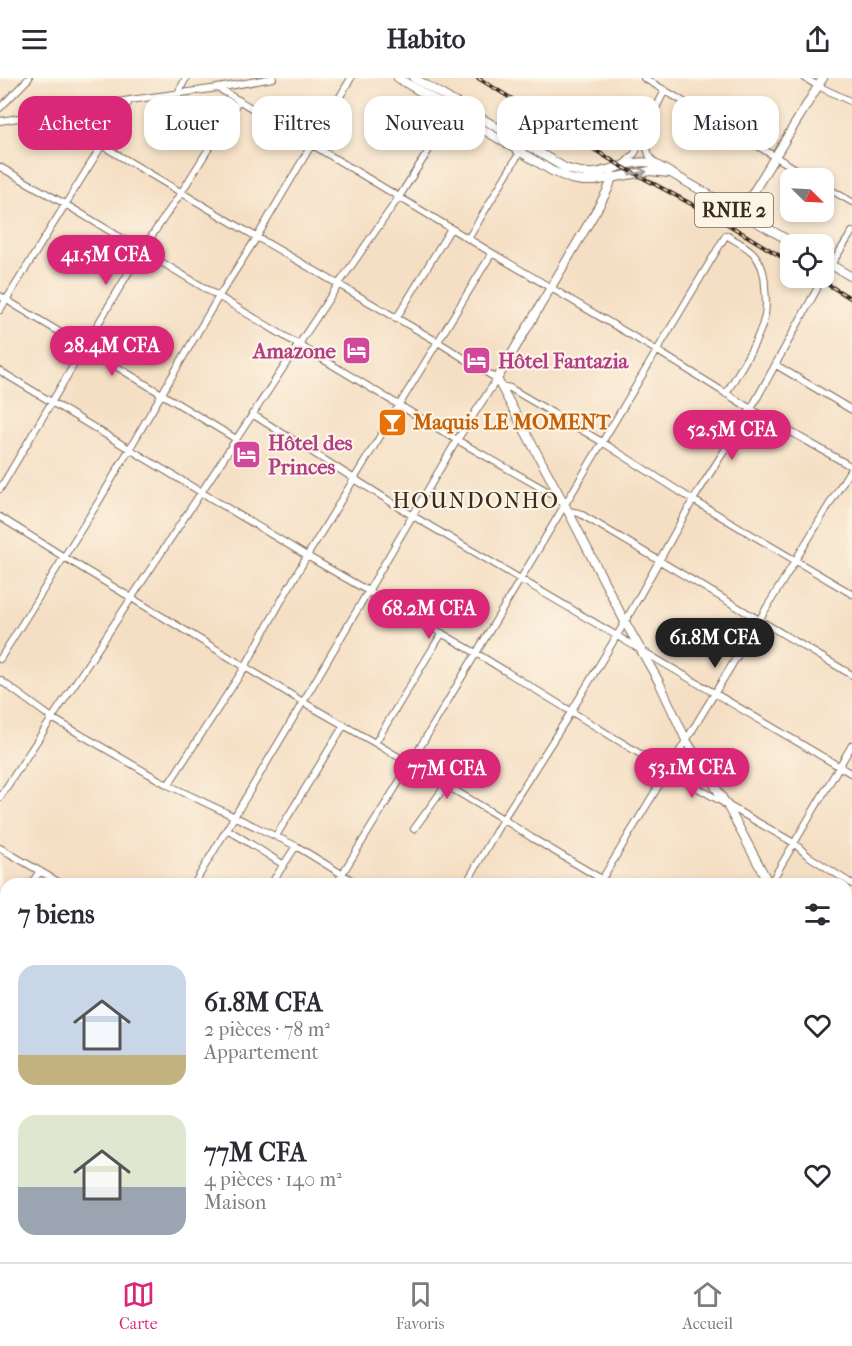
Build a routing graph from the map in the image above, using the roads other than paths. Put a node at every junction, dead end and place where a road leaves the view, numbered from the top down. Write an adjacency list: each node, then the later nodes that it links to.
1 (29, 78): 21 (street)
2 (186, 78): 13 (street)
3 (273, 78): 11 (street)
4 (351, 78): 15 (street)
5 (398, 78): 16 (highway, RNIE 2)
6 (414, 78): 17 (highway, RNIE 2)
7 (644, 78): 12 (street)
8 (805, 78): 10 (street)
9 (823, 78): 10 (main road)
10 (818, 86): 20 (street); 35 (main road)
11 (218, 88): 13 (street); 14 (street)
12 (665, 90): 19 (street); 35 (street)
13 (178, 93): 18 (street)
14 (232, 96)
15 (340, 96)
16 (432, 96)
17 (439, 96)
18 (132, 100)
19 (660, 100)
20 (852, 102)
21 (0, 108)
22 (18, 118): 23 (street)
23 (0, 121)
24 (485, 124): 39 (highway, RNIE 2)
25 (485, 128): 34 (highway, RNIE 2)
26 (99, 150): 47 (street)
27 (110, 150): 44 (street)
28 (208, 150): 44 (street)
29 (308, 150): 52 (street)
30 (322, 150): 45 (street)
31 (429, 150): 45 (street)
32 (636, 150): 37 (street)
33 (647, 150): 36 (street)
34 (520, 152): 42 (highway, RNIE 2); 53 (street)
35 (775, 156): 40 (street); 48 (main road)
36 (655, 164): 37 (highway, RNIE 2); 41 (highway, RNIE 2)
37 (621, 166): 39 (highway, RNIE 2)
38 (0, 167): 47 (street)
39 (611, 168): 42 (main road)
40 (795, 168)
41 (673, 174): 42 (highway, RNIE 2, one-way to 41); 48 (highway, RNIE 2)
42 (612, 178): 60 (main road)
43 (834, 192): 46 (street)
44 (181, 193): 52 (street); 54 (street)
45 (399, 197): 49 (street); 59 (street)
46 (852, 202)
47 (65, 204): 54 (street); 63 (street)
48 (740, 214): 51 (highway, RNIE 2)
49 (451, 228): 53 (street); 65 (street)
50 (852, 232): 56 (street)
51 (780, 236)
52 (257, 237): 59 (street); 62 (street)
53 (468, 239): 55 (street)
54 (142, 250): 62 (street); 68 (street)
55 (492, 254): 60 (street); 66 (street)
56 (834, 254)
57 (834, 267): 58 (highway)
58 (852, 277)
59 (338, 285): 65 (street); 67 (street)
60 (551, 288): 69 (street); 72 (main road)
61 (818, 289): 70 (street)
62 (219, 296): 67 (street); 73 (street)
63 (3, 297): 64 (street); 68 (street)
64 (0, 309)
65 (396, 319): 66 (street)
66 (438, 342): 72 (street); 76 (street)
67 (298, 344): 76 (street); 79 (street)
68 (84, 347): 73 (street); 75 (street)
69 (656, 350): 74 (street); 74 (street); 82 (street)
70 (776, 365): 77 (street); 78 (street)
71 (0, 371): 75 (street)
72 (499, 382): 81 (street); 82 (street); 89 (main road)
73 (162, 394): 80 (street); 83 (street)
74 (726, 394): 77 (street)
75 (52, 401): 83 (street); 86 (street)
76 (399, 405): 81 (street); 85 (street)
77 (751, 409): 84 (street); 88 (street)
78 (852, 410)
79 (252, 414): 80 (street); 85 (street)
80 (236, 439): 87 (street)
81 (457, 441): 89 (street); 90 (street)
82 (603, 442): 88 (street); 89 (street)
83 (130, 449): 87 (street); 93 (street)
84 (852, 467): 94 (street)
85 (354, 479): 90 (street); 92 (street)
86 (0, 489)
87 (201, 492): 92 (street); 99 (street)
88 (693, 500): 94 (street); 95 (street)
89 (564, 505): 95 (street); 96 (street); 101 (main road)
90 (413, 516): 96 (street); 97 (street)
91 (0, 517): 93 (street)
92 (308, 556): 97 (street); 107 (street)
93 (64, 557): 99 (street); 106 (street)
94 (795, 559): 98 (street); 100 (street)
95 (658, 561): 100 (street); 101 (street)
96 (520, 579): 103 (street); 105 (street)
97 (369, 591): 102 (street); 111 (street)
98 (852, 594)
99 (131, 597): 107 (street); 113 (street)
100 (759, 619): 108 (street); 110 (street)
101 (625, 622): 103 (street); 104 (main road)
102 (442, 633): 105 (street); 116 (street)
103 (616, 635): 104 (street); 112 (street)
104 (639, 648): 110 (street); 115 (main road)
105 (476, 653): 112 (street); 118 (street)
106 (0, 659)
107 (245, 666): 111 (street); 122 (street)
108 (852, 675)
109 (1, 682): 113 (street)
110 (715, 694): 115 (street); 119 (street)
111 (303, 702): 114 (street); 127 (street)
112 (571, 712): 120 (street); 128 (street)
113 (52, 717): 122 (street); 124 (street)
114 (344, 725): 116 (street); 131 (street)
115 (686, 740): 120 (street); 126 (main road)
116 (375, 743): 118 (street)
117 (852, 745): 119 (street)
118 (410, 764): 123 (street); 137 (street)
119 (840, 766): 121 (street); 132 (street)
120 (668, 771): 126 (street); 146 (street)
121 (852, 774)
122 (168, 785): 127 (street)
123 (446, 785): 128 (street); 130 (street)
124 (2, 790): 125 (street)
125 (0, 797)
126 (728, 807): 132 (street); 147 (main road)
127 (234, 817): 129 (street); 131 (street)
128 (503, 819): 144 (street); 145 (street)
129 (227, 829): 135 (street); 140 (street)
130 (414, 829)
131 (276, 836): 133 (street)
132 (794, 843): 148 (street); 149 (street)
133 (296, 846): 135 (street); 137 (street)
134 (0, 848): 136 (street)
135 (284, 865): 141 (street)
136 (40, 871): 138 (street); 139 (street)
137 (342, 873): 142 (street); 143 (street)
138 (35, 878)
139 (52, 878)
140 (198, 878)
141 (275, 878)
142 (339, 878)
143 (349, 878)
144 (469, 878)
145 (595, 878)
146 (602, 878)
147 (767, 878)
148 (774, 878)
149 (843, 878)

